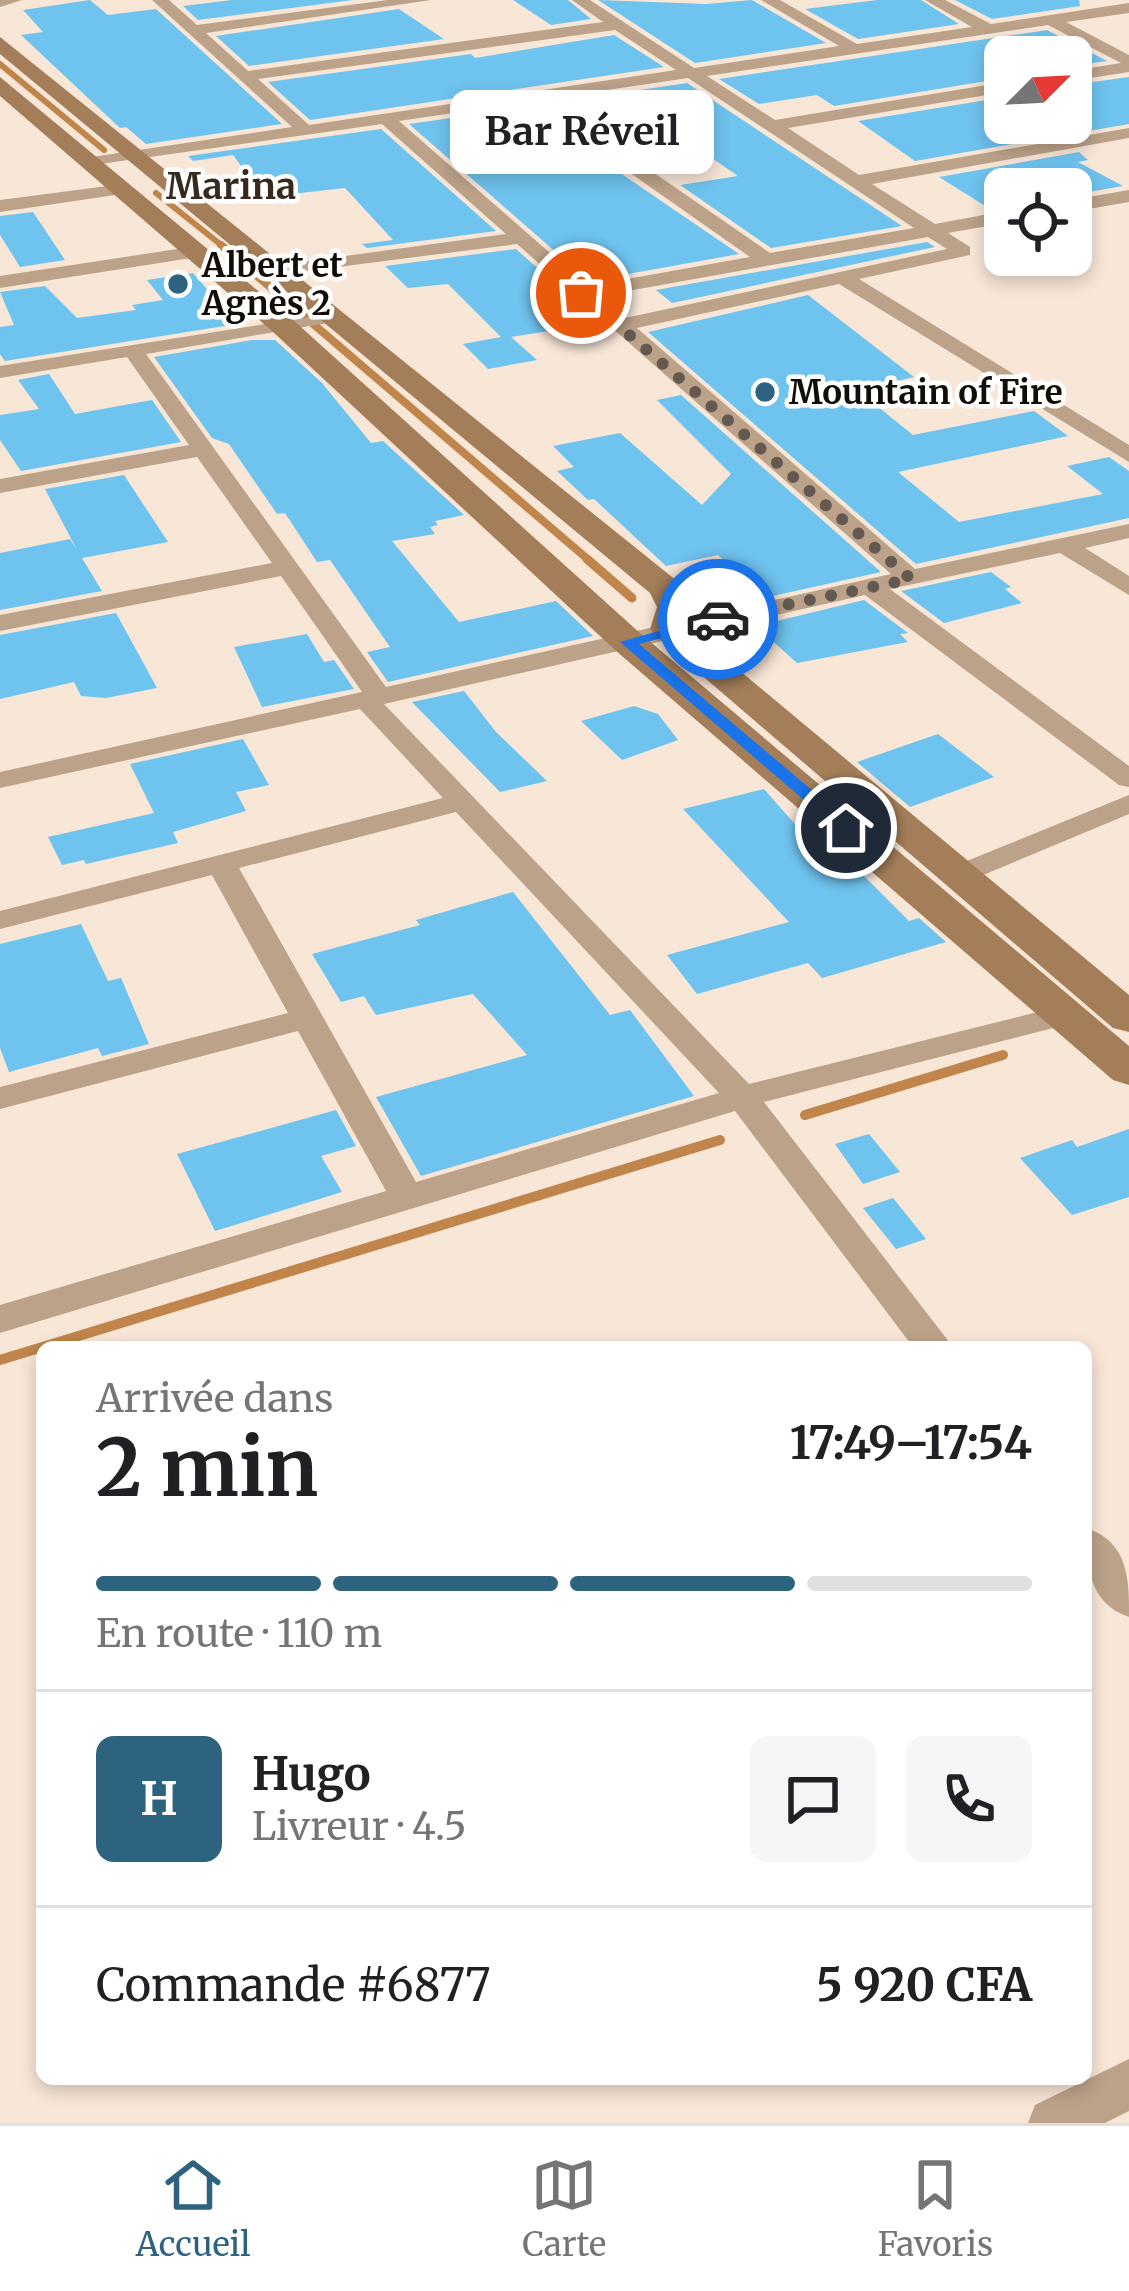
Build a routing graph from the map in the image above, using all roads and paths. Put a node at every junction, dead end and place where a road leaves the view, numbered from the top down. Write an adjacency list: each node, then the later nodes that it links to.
1 (14, 0): 7 (street)
2 (160, 0): 12 (street)
3 (423, 0): 12 (street)
4 (580, 0): 10 (street)
5 (770, 0): 14 (street)
6 (933, 0): 11 (street)
7 (0, 2)
8 (1129, 8): 9 (street)
9 (1051, 20): 11 (street); 15 (street)
10 (617, 25): 16 (street); 18 (street)
11 (989, 28): 14 (street)
12 (195, 30): 18 (street)
13 (0, 43): 26 (street)
14 (853, 48): 16 (street)
15 (1129, 64): 17 (street)
16 (690, 72): 21 (street); 23 (street)
17 (1092, 72)
18 (246, 76): 24 (street)
19 (0, 84): 27 (street)
20 (984, 90): 23 (street)
21 (531, 97): 22 (street); 37 (street)
22 (385, 118): 24 (street); 35 (street)
23 (771, 125): 28 (street)
24 (306, 130): 26 (street)
25 (1129, 133): 28 (street)
26 (136, 155): 27 (street); 38 (street)
27 (92, 162): 29 (street)
28 (856, 181): 34 (street)
29 (123, 189): 32 (street); 36 (street)
30 (1129, 196): 31 (street)
31 (1092, 202)
32 (0, 206)
33 (984, 220): 34 (street)
34 (930, 229): 37 (street); 40 (street)
35 (519, 238): 38 (street); 42 (street)
36 (197, 252): 39 (street); 41 (street)
37 (764, 258): 42 (street)
38 (279, 271): 39 (street); 43 (street)
39 (228, 278): 44 (street)
40 (845, 279): 45 (street); 49 (street)
41 (0, 282)
42 (581, 293): 45 (street)
43 (334, 316): 44 (street); 58 (street)
44 (282, 325): 46 (street); 59 (street)
45 (617, 326): 54 (street)
46 (133, 350): 47 (street); 48 (street)
47 (0, 372)
48 (203, 449): 50 (street); 53 (street)
49 (1129, 455)
50 (0, 486)
51 (1129, 531): 52 (street)
52 (1064, 545): 54 (street); 56 (street)
53 (287, 567): 57 (street); 60 (street)
54 (911, 579): 55 (street)
55 (871, 587): 58 (street); 61 (street)
56 (1129, 587)
57 (0, 623)
58 (668, 629): 59 (street); 66 (street)
59 (628, 642): 60 (street); 69 (street)
60 (372, 698): 62 (street); 63 (street)
61 (1129, 779)
62 (0, 780)
63 (462, 802): 65 (street); 71 (street)
64 (1129, 804): 66 (street)
65 (222, 865): 67 (street); 68 (street)
66 (958, 875): 69 (street)
67 (0, 920)
68 (307, 1018): 72 (street); 73 (street)
69 (1100, 1018): 70 (street); 71 (street)
70 (1129, 1070)
71 (742, 1097): 73 (street); 75 (street)
72 (0, 1098)
73 (407, 1197): 74 (street)
74 (0, 1319)
75 (929, 1341)
76 (1092, 1552): 77 (street)
77 (1129, 1600)
78 (1129, 2084): 79 (street)
79 (1053, 2123)

